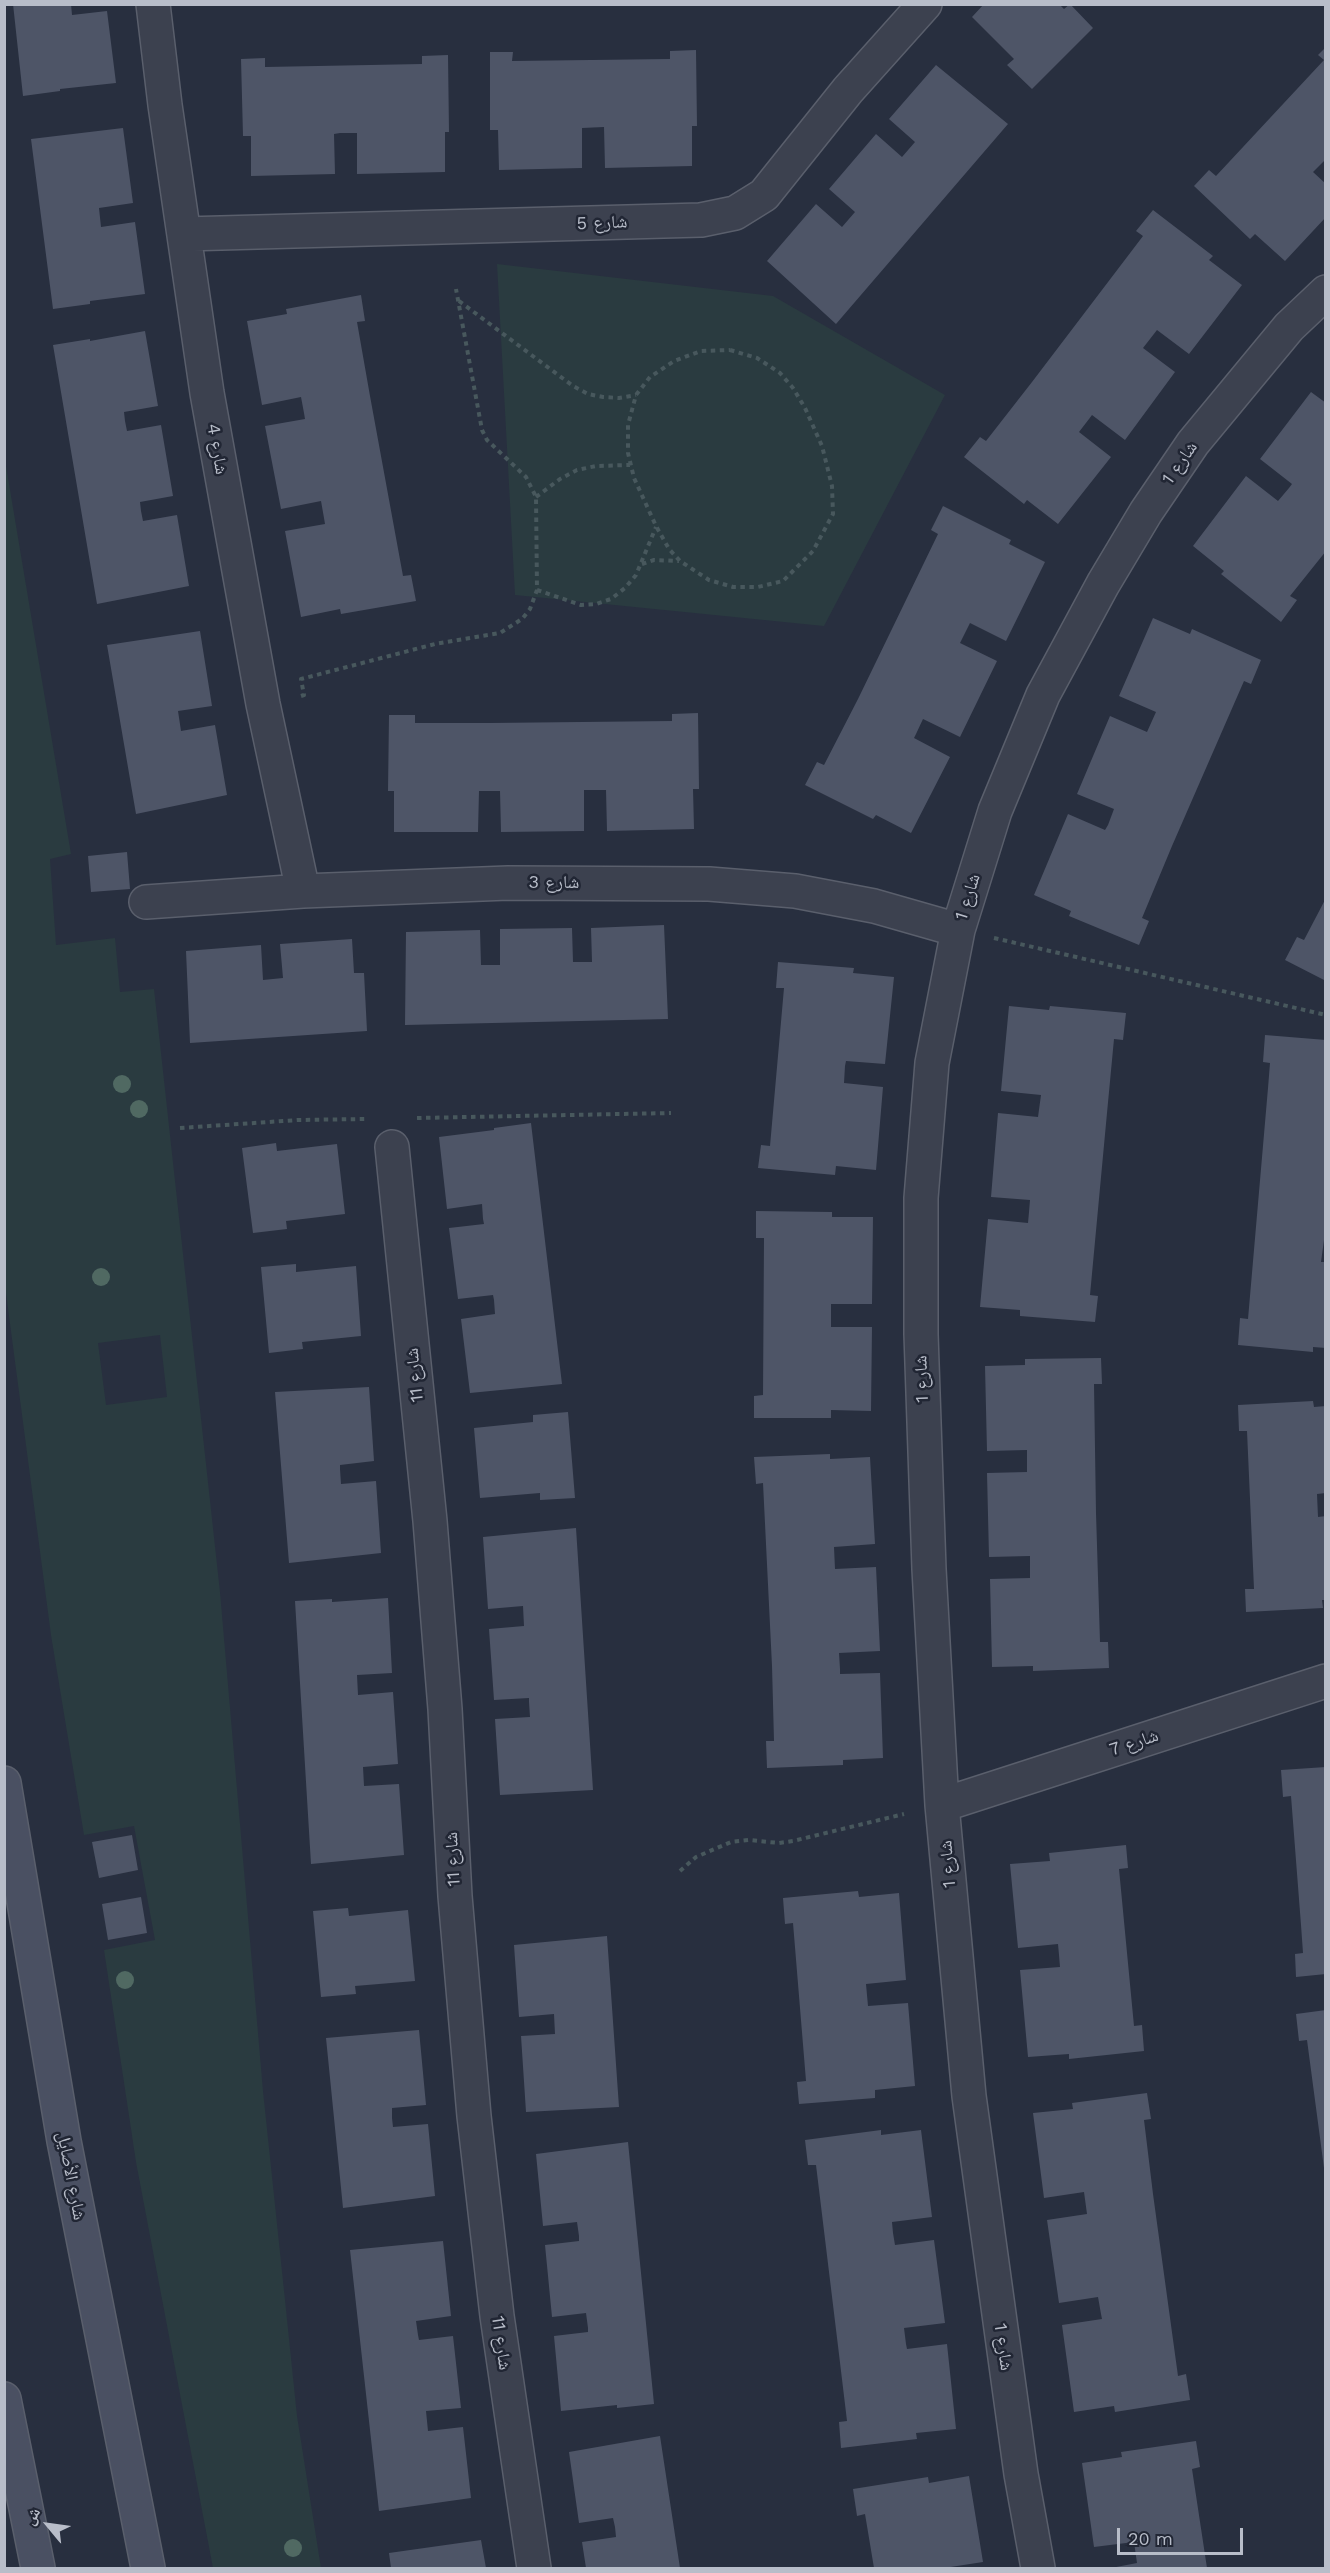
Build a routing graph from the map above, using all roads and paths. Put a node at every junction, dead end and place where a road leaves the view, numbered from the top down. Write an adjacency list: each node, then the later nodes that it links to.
1 (153, 4): 3 (street, شارع 4)
2 (925, 4): 3 (street, شارع 5)
3 (184, 234): 14 (street, شارع 4)
4 (456, 289): 6 (path)
5 (1326, 292): 17 (street, شارع 1)
6 (459, 301): 7 (path); 9 (path)
7 (636, 395): 8 (path); 11 (path)
8 (630, 465): 9 (path); 10 (path)
9 (536, 497): 13 (path)
10 (656, 526): 11 (path); 12 (path)
11 (680, 561): 12 (path)
12 (642, 564): 13 (path)
13 (537, 590): 14 (path)
14 (263, 704): 15 (street, شارع 4)
15 (303, 891): 16 (street, شارع 3); 17 (street, شارع 3)
16 (146, 902)
17 (958, 930): 18 (path); 26 (street, شارع 1)
18 (1326, 1015)
19 (671, 1113): 20 (path)
20 (414, 1118)
21 (368, 1119): 22 (path)
22 (180, 1128)
23 (392, 1147): 31 (street, شارع 11)
24 (1326, 1681): 26 (street, شارع 7)
25 (4, 1783): 30 (main road, شارع الأصايل)
26 (942, 1804): 27 (path); 32 (street, شارع 1)
27 (680, 1871)
28 (4, 2399): 29 (main road)
29 (38, 2568)
30 (148, 2568)
31 (534, 2568)
32 (1038, 2568)

